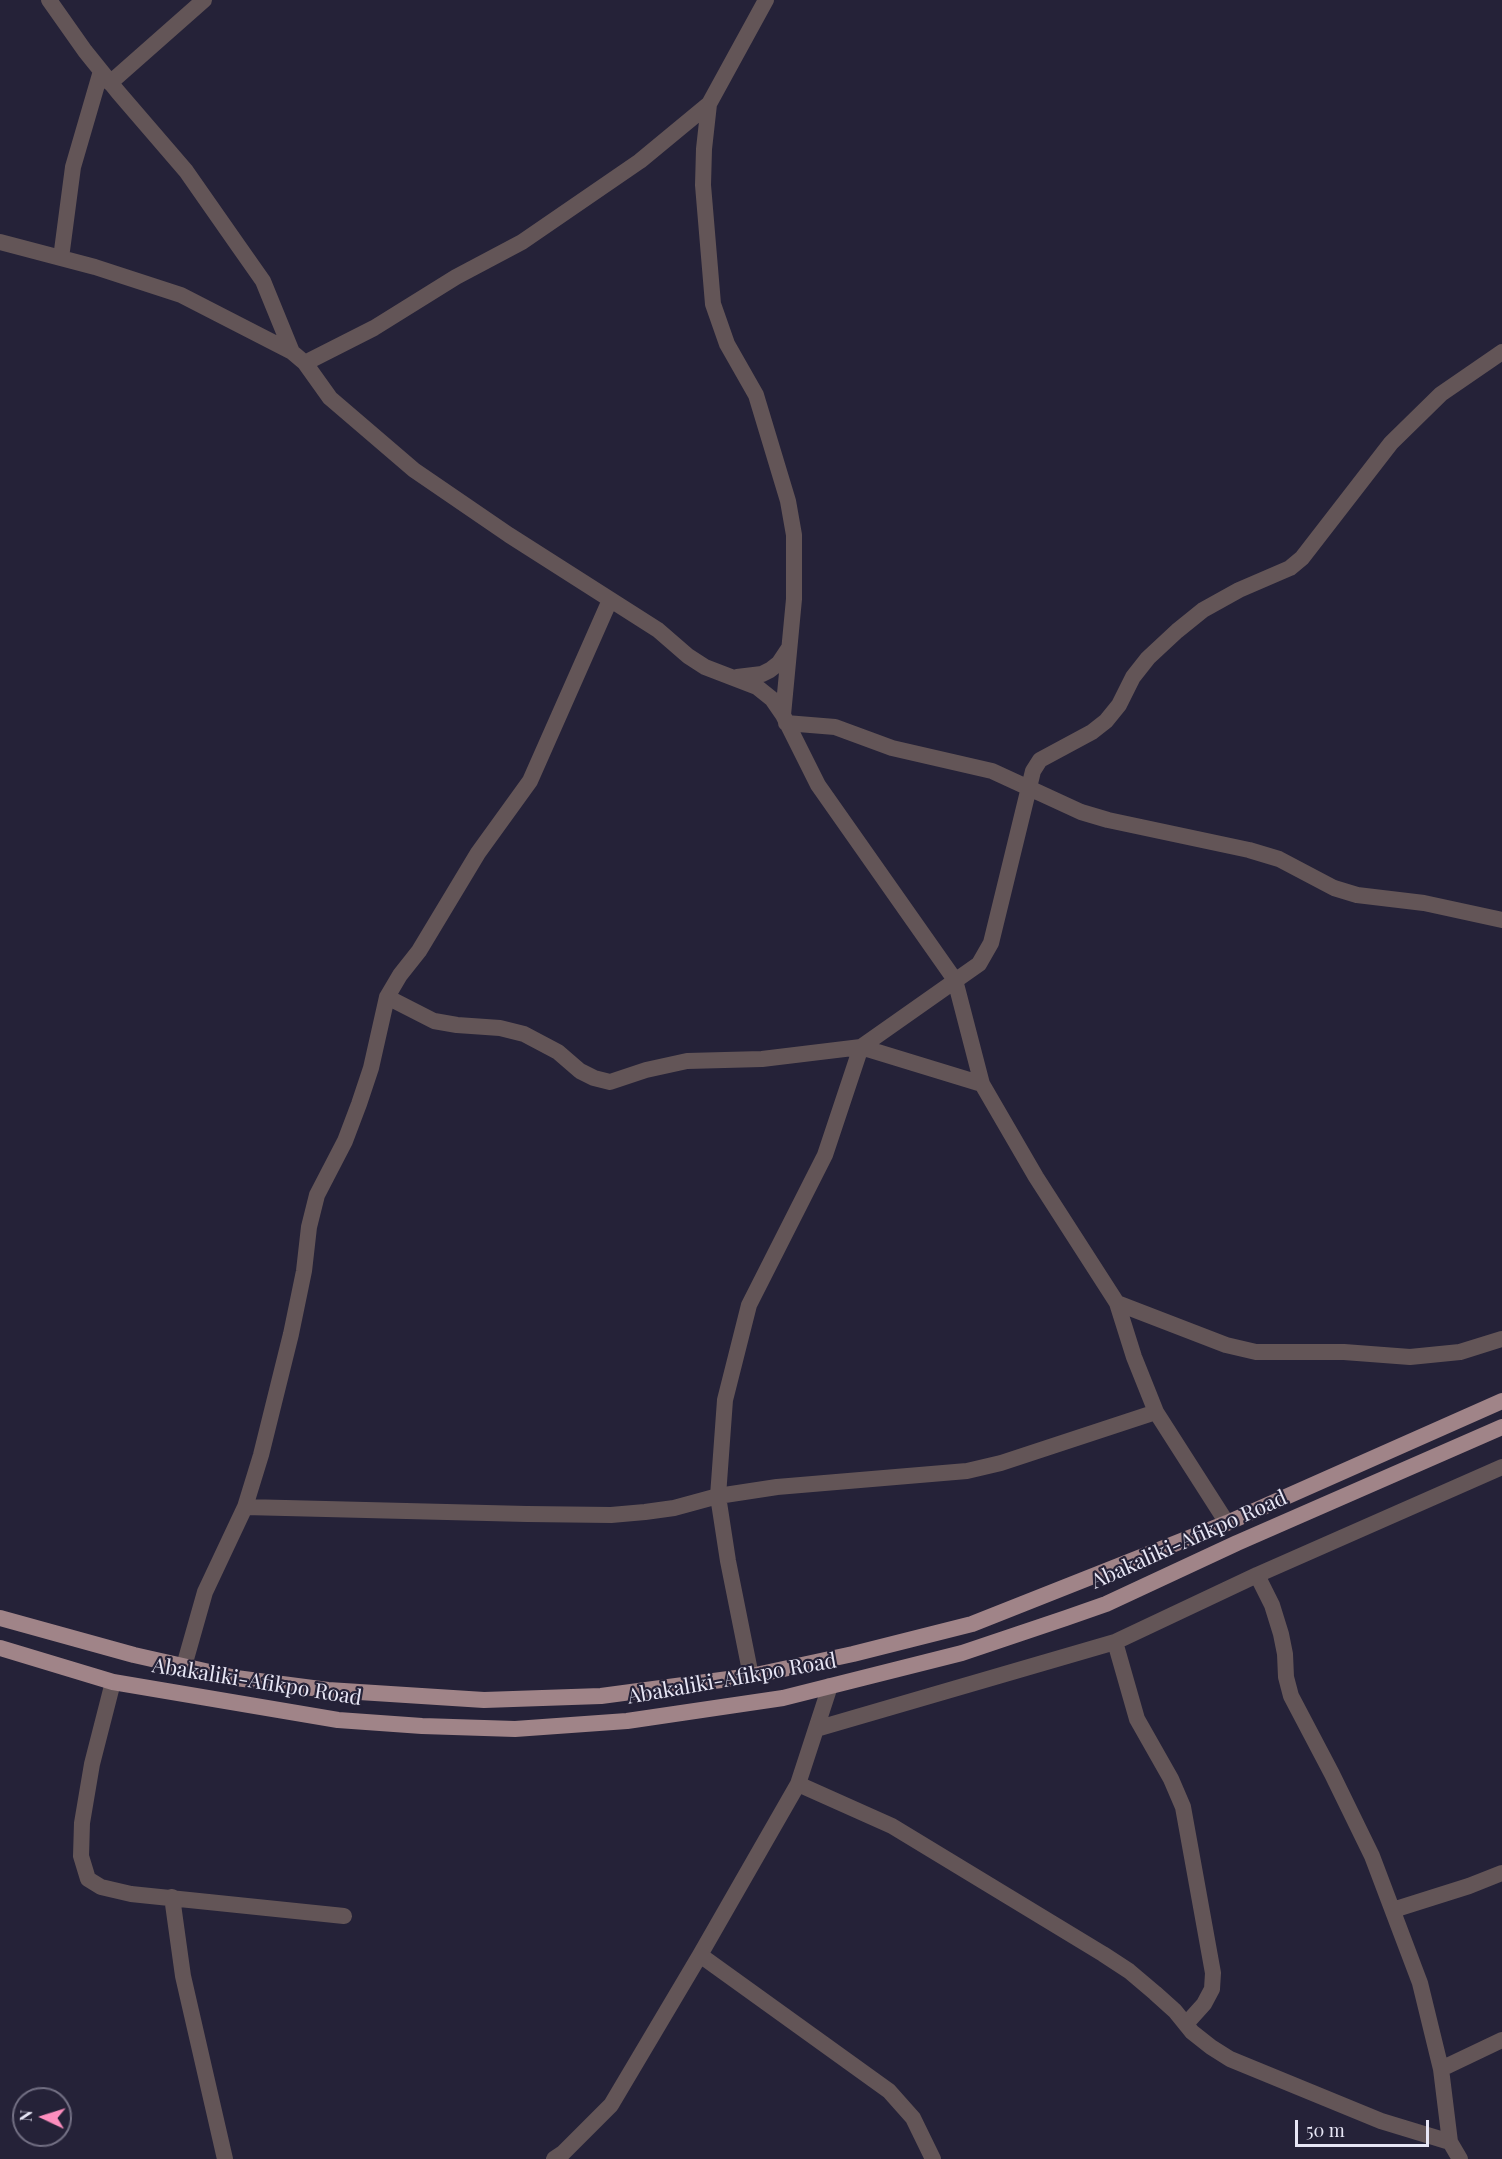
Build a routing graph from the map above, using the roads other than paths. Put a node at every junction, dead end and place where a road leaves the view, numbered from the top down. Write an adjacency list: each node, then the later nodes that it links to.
1 (49, 0): 4 (street)
2 (204, 0): 4 (street)
3 (766, 0): 5 (street)
4 (106, 77): 7 (street); 8 (street)
5 (709, 104): 10 (street); 12 (street)
6 (0, 242): 7 (street)
7 (61, 258): 8 (street)
8 (292, 351): 10 (street)
9 (1502, 352): 15 (street)
10 (305, 363): 11 (street)
11 (610, 600): 13 (street); 18 (street)
12 (791, 645): 13 (street); 14 (street)
13 (736, 678): 14 (street)
14 (784, 719): 15 (street); 17 (street)
15 (1029, 788): 16 (street); 17 (street)
16 (1502, 920)
17 (956, 980): 19 (street); 20 (street)
18 (387, 997): 19 (street); 28 (street)
19 (861, 1047): 20 (street); 27 (street)
20 (982, 1084): 21 (street)
21 (1117, 1303): 22 (street); 24 (street)
22 (1502, 1339)
23 (1502, 1401): 29 (main road)
24 (1156, 1412): 27 (street); 29 (street)
25 (1502, 1427): 37 (main road, Abakaliki-Afikpo Road)
26 (1502, 1467): 30 (street)
27 (718, 1496): 28 (street); 35 (street)
28 (245, 1507): 34 (street)
29 (1227, 1523): 35 (main road)
30 (1257, 1575): 32 (street); 42 (street)
31 (0, 1618): 34 (main road)
32 (1115, 1642): 38 (street); 45 (street)
33 (0, 1648): 36 (main road, Abakaliki-Afikpo Road)
34 (184, 1666): 35 (main road)
35 (751, 1677)
36 (113, 1682): 37 (main road, Abakaliki-Afikpo Road); 41 (street)
37 (830, 1686): 38 (street)
38 (816, 1729): 39 (street)
39 (798, 1784): 44 (street); 45 (street)
40 (1502, 1873): 42 (street)
41 (172, 1897): 43 (street); 49 (street)
42 (1393, 1910): 47 (street)
43 (344, 1916)
44 (700, 1955): 50 (street); 51 (street)
45 (1186, 2024): 48 (street)
46 (1502, 2040): 47 (street)
47 (1441, 2069): 48 (street)
48 (1450, 2142): 52 (street)
49 (225, 2159)
50 (554, 2159)
51 (933, 2159)
52 (1460, 2159)

